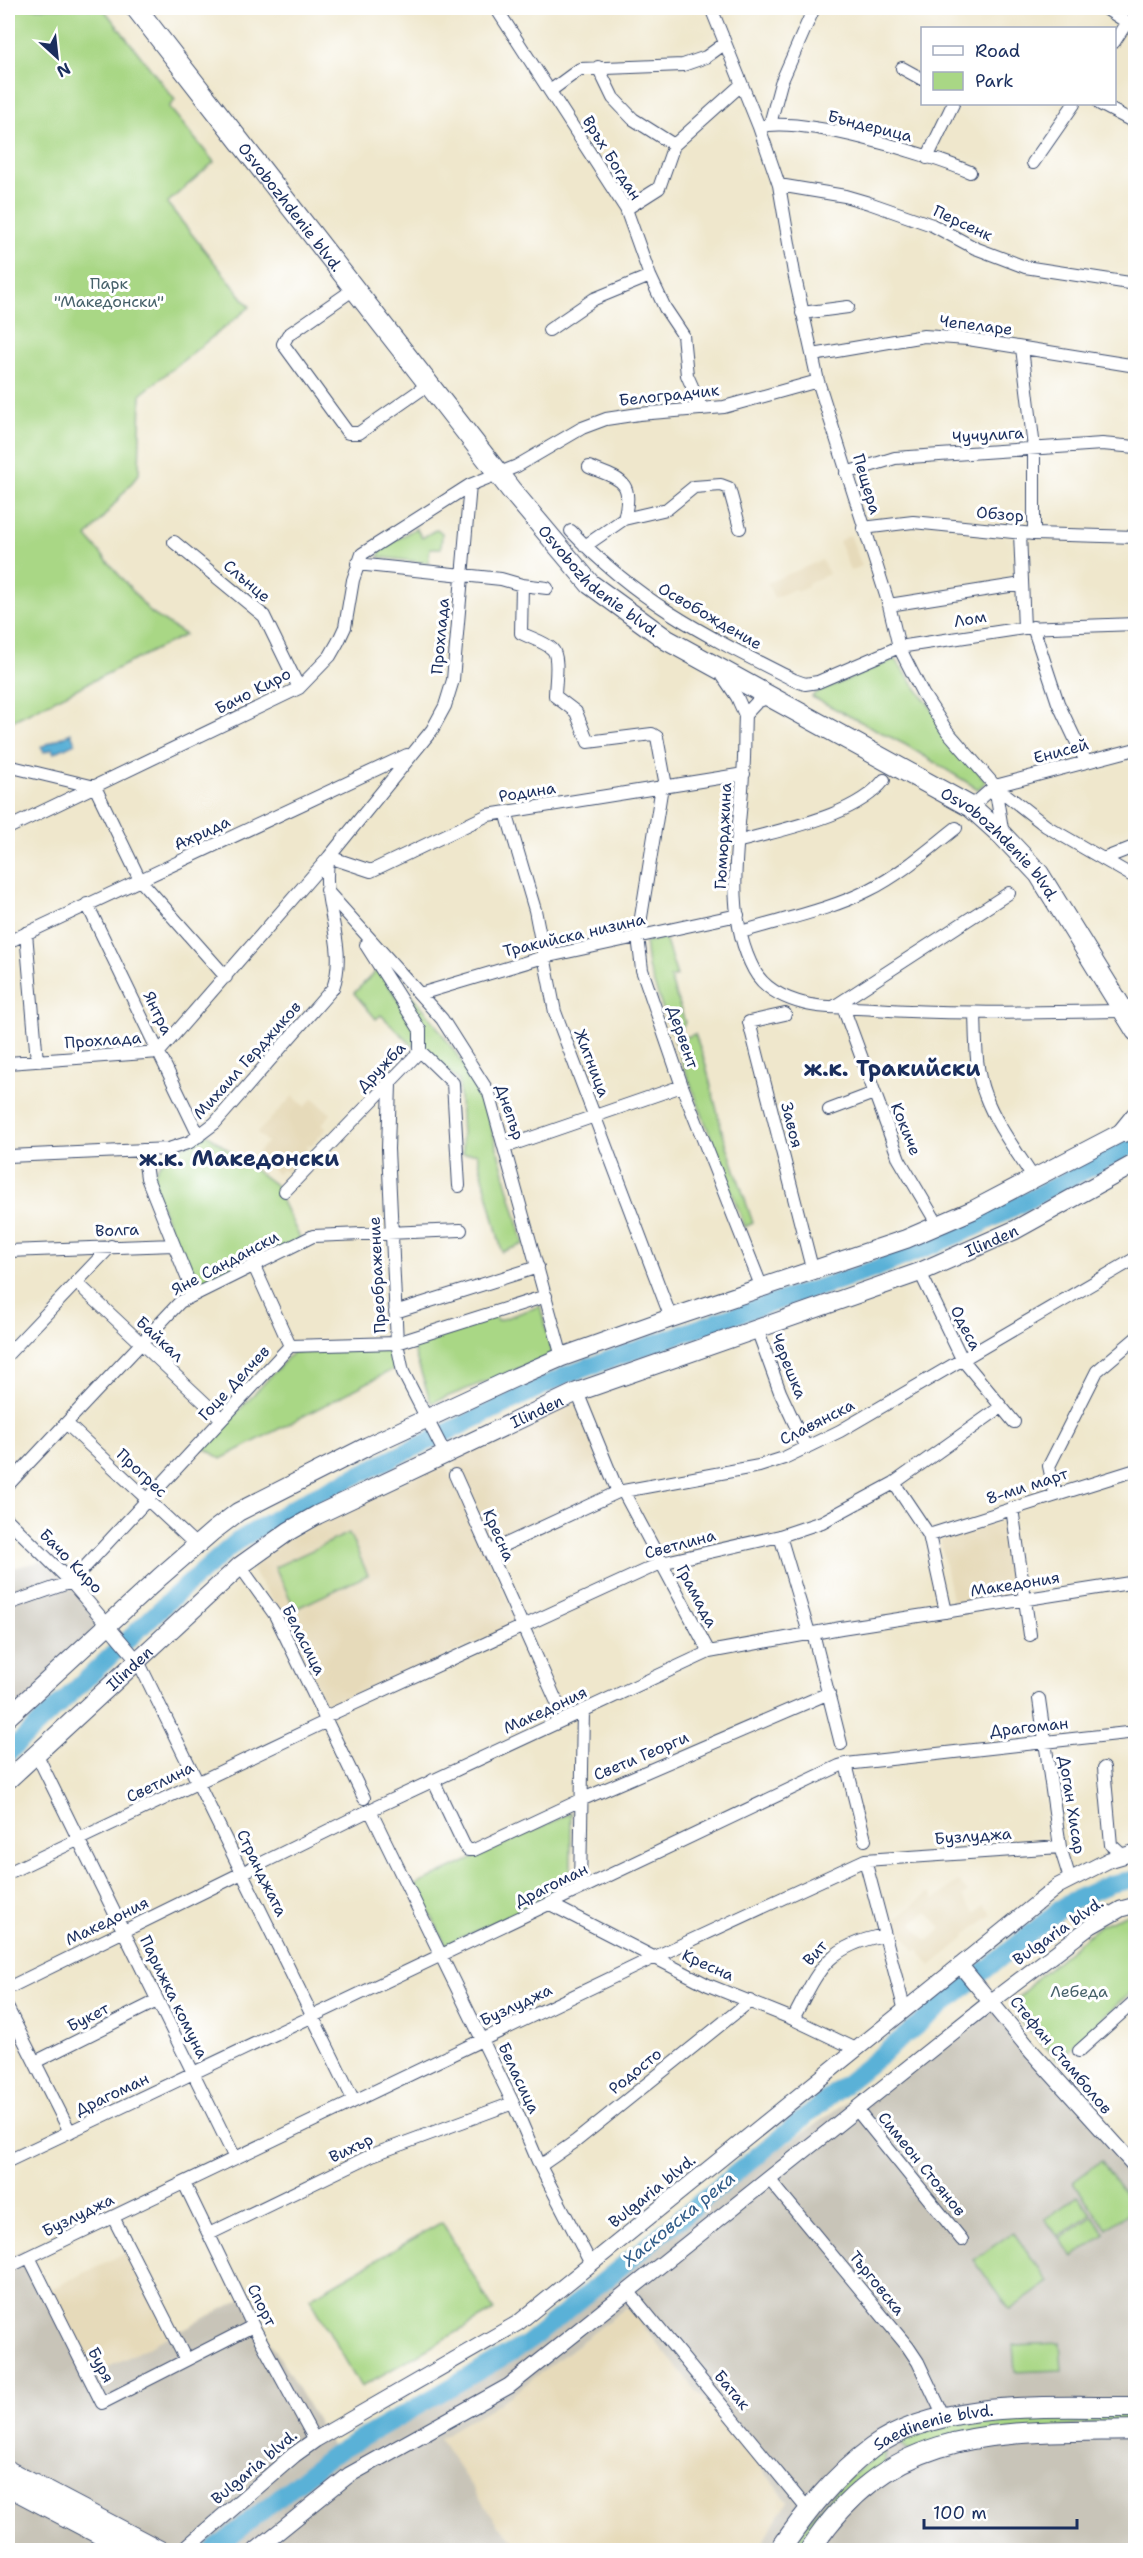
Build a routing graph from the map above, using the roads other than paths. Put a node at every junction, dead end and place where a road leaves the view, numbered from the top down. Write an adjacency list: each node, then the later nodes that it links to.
1 (136, 8): 6 (main road, Osvobozhdenie blvd.)
2 (496, 8): 14 (street, Връх Богдан)
3 (711, 8): 9 (street, Пещера)
4 (814, 8): 19 (street)
5 (1105, 8): 7 (street)
6 (146, 15): 28 (main road, Osvobozhdenie blvd.)
7 (1131, 25): 8 (street)
8 (1116, 40)
9 (724, 45): 10 (street); 13 (street, Пещера)
10 (598, 67): 14 (street); 20 (street)
11 (902, 68): 12 (street)
12 (921, 78)
13 (741, 85): 19 (street, Пещера); 20 (street)
14 (550, 91): 25 (street, Връх Богдан)
15 (953, 105): 21 (street)
16 (1073, 105): 22 (street)
17 (1102, 105): 18 (street)
18 (1136, 123)
19 (764, 125): 21 (street, Бъндерица); 24 (street, Пещера)
20 (674, 145): 25 (street)
21 (927, 158): 23 (street, Бъндерица)
22 (1033, 163)
23 (970, 172)
24 (779, 185): 27 (street, Персенк); 30 (street, Пещера)
25 (626, 209): 26 (street, Връх Богдан)
26 (650, 276): 31 (street); 37 (street, Връх Богдан)
27 (1136, 284)
28 (354, 289): 36 (main road, Osvobozhdenie blvd.); 36 (street)
29 (848, 307): 30 (street)
30 (802, 313): 33 (street, Пещера)
31 (549, 330)
32 (1023, 348): 33 (street, Чепеларе); 34 (street, Чепеларе); 39 (street)
33 (813, 355): 35 (street, Пещера)
34 (1136, 366)
35 (818, 381): 37 (street, Белоградчик); 42 (street, Пещера)
36 (429, 384): 41 (main road, Osvobozhdenie blvd.)
37 (702, 409): 41 (street, Белоградчик)
38 (1136, 447): 39 (street, Чучулига)
39 (1034, 448): 42 (street, Чучулига); 49 (street)
40 (589, 467): 44 (street)
41 (498, 473): 43 (street); 62 (main road, Osvobozhdenie blvd.)
42 (846, 473): 46 (street, Пещера)
43 (470, 485): 53 (street); 54 (street, Прохлада)
44 (624, 519): 45 (street); 52 (street)
45 (740, 528)
46 (863, 528): 48 (street, Обзор); 58 (street, Пещера)
47 (571, 531): 52 (street, Освобождение)
48 (1020, 533): 49 (street, Обзор); 55 (street)
49 (1034, 534): 50 (street, Обзор)
50 (1136, 537)
51 (174, 542): 64 (street, Слънце)
52 (585, 546): 63 (street, Освобождение)
53 (357, 564): 54 (street); 64 (street, Бачо Киро)
54 (462, 575): 56 (street); 68 (street, Прохлада)
55 (1023, 584): 58 (street); 60 (street)
56 (522, 585): 57 (street); 73 (street, Дервент)
57 (547, 588)
58 (889, 605): 61 (street, Пещера)
59 (1136, 624): 60 (street, Лом)
60 (1029, 628): 61 (street, Лом); 69 (street)
61 (899, 646): 63 (street, Лом); 74 (street, Пещера)
62 (720, 671): 65 (main road, Osvobozhdenie blvd.); 66 (street)
63 (818, 682)
64 (299, 688): 75 (street, Бачо Киро)
65 (769, 697): 66 (street); 76 (main road, Osvobozhdenie blvd.)
66 (745, 715): 71 (street, Гюмюрджина)
67 (1136, 749): 69 (street, Енисей)
68 (411, 753): 83 (street, Прохлада); 86 (street, Ахрида)
69 (1086, 762): 74 (street, Енисей)
70 (8, 766): 75 (street)
71 (744, 774): 73 (street, Родина); 81 (street, Гюмюрджина)
72 (884, 780): 81 (street)
73 (664, 786): 77 (street, Родина); 94 (street, Дервент)
74 (995, 786): 76 (street); 80 (street); 84 (street, Пещера)
75 (95, 787): 78 (street, Бачо Киро); 86 (street)
76 (971, 807): 80 (main road, Osvobozhdenie blvd.)
77 (506, 812): 83 (street, Родина); 96 (street, Житница)
78 (8, 828)
79 (956, 828): 92 (street)
80 (1003, 836): 100 (main road, Osvobozhdenie blvd.)
81 (737, 842): 90 (street, Гюмюрджина)
82 (1136, 846): 84 (street)
83 (329, 857): 87 (street); 97 (street, Прохлада)
84 (1103, 859): 85 (street, Пещера)
85 (1136, 878)
86 (140, 880): 89 (street, Ахрида); 97 (street)
87 (327, 890): 91 (street, Днепър); 115 (street, Михаил Герджиков)
88 (1009, 893): 99 (street)
89 (87, 904): 93 (street, Ахрида); 105 (street, Янтра)
90 (738, 915): 92 (street, Гюмюрджина); 94 (street, Тракийска низина)
91 (350, 918): 98 (street, Днепър); 104 (street, Дружба)
92 (741, 932): 99 (street, Гюмюрджина)
93 (26, 933): 95 (street, Ахрида); 106 (street)
94 (638, 936): 96 (street, Тракийска низина); 109 (street, Дервент)
95 (8, 942)
96 (544, 957): 98 (street, Тракийска низина); 112 (street, Житница)
97 (226, 977): 105 (street, Прохлада)
98 (420, 994): 116 (street, Днепър)
99 (839, 1007): 101 (street, Гюмюрджина); 110 (street, Кокиче)
100 (1123, 1011): 101 (street, Гюмюрджина); 103 (main road, Osvobozhdenie blvd.)
101 (975, 1013): 120 (street)
102 (785, 1014): 132 (street, Завоя)
103 (1136, 1030)
104 (420, 1051): 108 (street, Дружба); 121 (street)
105 (159, 1052): 106 (street, Прохлада); 115 (street, Янтра)
106 (37, 1061): 107 (street, Прохлада)
107 (8, 1063)
108 (390, 1084): 122 (street, Дружба); 125 (street, Преображение)
109 (682, 1086): 112 (street); 135 (street, Дервент)
110 (874, 1093): 111 (street); 123 (street, Кокиче)
111 (829, 1110)
112 (595, 1116): 116 (street); 139 (street, Житница)
113 (1136, 1116): 114 (main road)
114 (1129, 1128): 120 (main road, Ilinden)
115 (199, 1136): 117 (street, Михаил Герджиков)
116 (505, 1147): 131 (street, Днепър)
117 (143, 1150): 118 (street, Михаил Герджиков); 126 (street)
118 (8, 1156)
119 (1136, 1163): 133 (main road, Ilinden)
120 (1034, 1179): 123 (main road, Ilinden)
121 (459, 1186)
122 (285, 1191)
123 (938, 1225): 132 (main road, Ilinden)
124 (461, 1230): 125 (street, Яне Сандански)
125 (391, 1233): 130 (street, Яне Сандански); 138 (street, Преображение)
126 (174, 1245): 127 (street, Волга); 136 (street)
127 (111, 1246): 128 (street, Волга); 134 (street)
128 (8, 1251)
129 (1136, 1258): 147 (street, Славянска)
130 (254, 1266): 136 (street, Яне Сандански); 144 (street)
131 (538, 1267): 137 (street, Днепър); 138 (street)
132 (813, 1272): 135 (main road, Ilinden)
133 (920, 1272): 140 (main road, Ilinden); 147 (street, Одеса)
134 (76, 1282): 143 (street, Байкал); 145 (street)
135 (762, 1288): 139 (main road, Ilinden)
136 (194, 1295): 143 (street, Яне Сандански)
137 (546, 1296): 142 (street, Гоце Делчев); 146 (street, Днепър)
138 (395, 1312): 142 (street, Преображение)
139 (671, 1318): 146 (main road, Ilinden)
140 (756, 1329): 148 (main road, Ilinden); 154 (street, Черешка)
141 (1136, 1338): 161 (street)
142 (397, 1343): 144 (street, Гоце Делчев); 151 (street, Преображение)
143 (141, 1344): 150 (street, Байкал); 153 (street, Яне Сандански)
144 (290, 1346): 150 (street, Гоце Делчев)
145 (8, 1354)
146 (562, 1357): 151 (main road, Ilinden)
147 (962, 1359): 149 (street, Одеса); 154 (street, Славянска)
148 (577, 1392): 155 (main road, Ilinden); 160 (street, Грамада)
149 (1001, 1407): 152 (street, Одеса); 158 (street, Светлина)
150 (222, 1419): 162 (street, Гоце Делчев)
151 (430, 1422): 155 (street, Преображение); 167 (main road, Ilinden)
152 (1014, 1422)
153 (66, 1424): 159 (street, Яне Сандански); 162 (street, Прогрес)
154 (806, 1448): 160 (street, Славянска)
155 (443, 1449): 170 (main road, Ilinden)
156 (1136, 1470): 161 (street, 8-ми март)
157 (455, 1475): 168 (street, Кресна)
158 (894, 1483): 165 (street); 166 (street, Светлина)
159 (8, 1485)
160 (621, 1491): 168 (street, Славянска); 169 (street, Грамада)
161 (1055, 1494): 163 (street, 8-ми март)
162 (147, 1500): 167 (street, Прогрес); 171 (street, Гоце Делчев)
163 (1012, 1509): 165 (street, 8-ми март); 173 (street)
164 (8, 1520): 171 (street, Бачо Киро)
165 (929, 1534): 175 (street)
166 (780, 1536): 169 (street, Светлина); 177 (street)
167 (196, 1545): 179 (main road, Ilinden)
168 (489, 1552): 176 (street, Кресна)
169 (661, 1563): 176 (street, Светлина); 180 (street, Грамада)
170 (240, 1566): 179 (main road, Ilinden); 186 (street, Беласица)
171 (71, 1582): 174 (street); 179 (street, Бачо Киро)
172 (1136, 1582): 173 (street, Македония)
173 (1024, 1599): 175 (street, Македония); 178 (street)
174 (8, 1604)
175 (946, 1612): 177 (street, Македония)
176 (521, 1626): 183 (street, Кресна); 186 (street, Светлина)
177 (813, 1633): 180 (street, Македония); 181 (street)
178 (1030, 1635)
179 (124, 1643): 185 (main road); 190 (main road, Ilinden); 195 (street, Странджата)
180 (709, 1653): 184 (street, Македония)
181 (829, 1693): 189 (street); 197 (street, Свети Георги)
182 (1039, 1699): 188 (street, Доган Хисар)
183 (559, 1707)
184 (583, 1710): 194 (street, Македония); 197 (street)
185 (8, 1717)
186 (326, 1719): 195 (street, Светлина); 196 (street, Беласица)
187 (1136, 1732): 188 (street, Драгоман)
188 (1045, 1742): 191 (street, Драгоман); 201 (street, Доган Хисар)
189 (841, 1744)
190 (36, 1754): 193 (main road, Ilinden); 199 (street, Парижка комуна)
191 (846, 1764): 200 (street); 207 (street, Драгоман)
192 (1104, 1768): 202 (street)
193 (8, 1780)
194 (433, 1780): 197 (street, Свети Георги); 198 (street, Македония)
195 (199, 1782): 199 (street, Светлина); 204 (street, Странджата)
196 (364, 1798)
197 (583, 1799): 207 (street)
198 (370, 1810): 204 (street, Македония); 212 (street, Беласица)
199 (79, 1839): 205 (street, Светлина); 210 (street, Парижка комуна)
200 (865, 1840)
201 (1060, 1847): 203 (street, Бузлуджа); 206 (street, Доган Хисар)
202 (1129, 1854): 206 (street, Bulgaria blvd.)
203 (865, 1860): 211 (street); 213 (street, Бузлуджа)
204 (243, 1872): 210 (street, Македония); 222 (street, Странджата)
205 (8, 1873)
206 (1070, 1879): 214 (street, Bulgaria blvd.)
207 (580, 1888): 208 (street, Драгоман)
208 (550, 1904): 212 (street, Драгоман); 213 (street, Кресна)
209 (1136, 1905): 219 (street, Bulgaria blvd.)
210 (123, 1931): 215 (street, Македония); 217 (street, Парижка комуна)
211 (884, 1935): 221 (street); 223 (street, Вит)
212 (441, 1956): 222 (street, Драгоман); 224 (street, Беласица)
213 (653, 1958): 218 (street, Кресна); 224 (street, Бузлуджа)
214 (960, 1965): 219 (street, Стефан Стамболов); 221 (street, Bulgaria blvd.)
215 (8, 1988)
216 (1136, 2000): 226 (street)
217 (157, 2001): 227 (street, Букет); 228 (street, Парижка комуна)
218 (750, 2001): 223 (street, Кресна); 235 (street, Родосто)
219 (992, 2001): 231 (street, Bulgaria blvd.); 236 (street, Стефан Стамболов)
220 (8, 2008): 227 (street)
221 (905, 2011): 225 (street, Bulgaria blvd.)
222 (313, 2016): 228 (street, Драгоман); 229 (street, Странджата)
223 (793, 2019): 225 (street, Кресна)
224 (482, 2039): 229 (street, Бузлуджа); 230 (street, Беласица)
225 (856, 2049): 243 (street, Bulgaria blvd.)
226 (1079, 2051)
227 (35, 2062): 232 (street)
228 (193, 2073): 232 (street, Драгоман); 233 (street, Парижка комуна)
229 (354, 2101): 233 (street, Бузлуджа)
230 (513, 2103): 235 (street, Беласица); 240 (street, Вихър)
231 (856, 2109): 237 (street, Bulgaria blvd.); 241 (street, Симеон Стоянов)
232 (70, 2132): 234 (street, Драгоман)
233 (235, 2158): 238 (street, Бузлуджа)
234 (8, 2161)
235 (540, 2166): 243 (street, Беласица)
236 (1136, 2167)
237 (769, 2179): 245 (street, Bulgaria blvd.); 249 (street, Търговска)
238 (184, 2183): 239 (street, Бузлуджа); 240 (street, Спорт)
239 (113, 2217): 242 (street, Бузлуджа); 247 (street)
240 (209, 2234): 246 (street, Спорт)
241 (962, 2240)
242 (29, 2257): 244 (street, Бузлуджа); 247 (street, Буря)
243 (591, 2264): 251 (street, Bulgaria blvd.)
244 (8, 2267)
245 (629, 2292): 256 (street, Батак); 260 (street, Bulgaria blvd.)
246 (253, 2326): 247 (street, Буря); 251 (street, Спорт)
247 (186, 2360)
248 (1136, 2407): 249 (main road, Saedinenie blvd.)
249 (944, 2417): 252 (main road, Saedinenie blvd.)
250 (1136, 2430): 254 (main road, Saedinenie blvd.)
251 (315, 2440): 259 (street, Bulgaria blvd.)
252 (873, 2447): 254 (main road); 256 (main road, Saedinenie blvd.)
253 (8, 2470): 258 (main road)
254 (885, 2471): 262 (main road, Saedinenie blvd.)
255 (8, 2487): 257 (main road)
256 (808, 2510): 261 (main road, Saedinenie blvd.)
257 (128, 2550)
258 (160, 2550)
259 (184, 2550)
260 (256, 2550)
261 (780, 2550)
262 (810, 2550)

